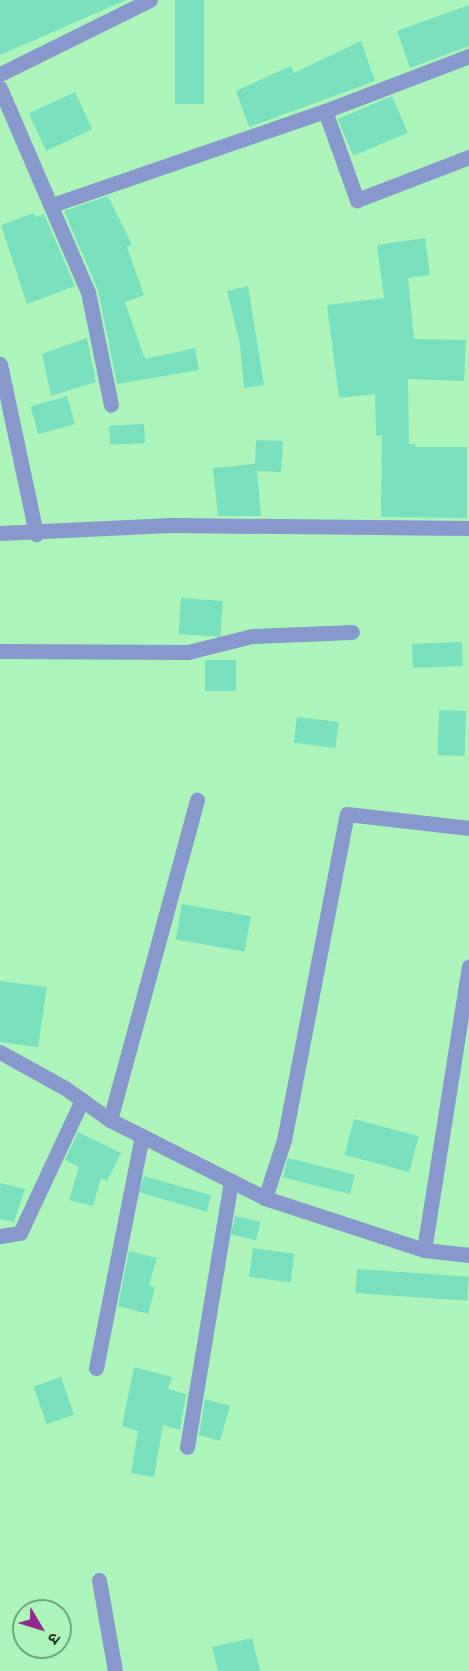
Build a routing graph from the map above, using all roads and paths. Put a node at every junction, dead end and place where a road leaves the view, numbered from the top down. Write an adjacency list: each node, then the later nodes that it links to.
1 (150, 0): 3 (street)
2 (469, 56): 5 (street)
3 (0, 74)
4 (0, 88): 7 (street)
5 (325, 111): 6 (street); 7 (street)
6 (469, 157)
7 (52, 205): 9 (street)
8 (0, 364): 12 (street)
9 (111, 405)
10 (469, 528): 12 (street)
11 (0, 533): 12 (street)
12 (36, 534)
13 (352, 632): 14 (street)
14 (0, 651)
15 (197, 800): 20 (street)
16 (469, 828): 23 (street)
17 (469, 968): 25 (street)
18 (0, 1052): 19 (street)
19 (82, 1100): 20 (street); 24 (street)
20 (110, 1120): 21 (street)
21 (142, 1136): 22 (street); 27 (street)
22 (231, 1181): 23 (street); 28 (street)
23 (266, 1198): 25 (street)
24 (0, 1236)
25 (424, 1250): 26 (street)
26 (469, 1255)
27 (96, 1368)
28 (187, 1447)
29 (99, 1580): 30 (street)
30 (115, 1671)

